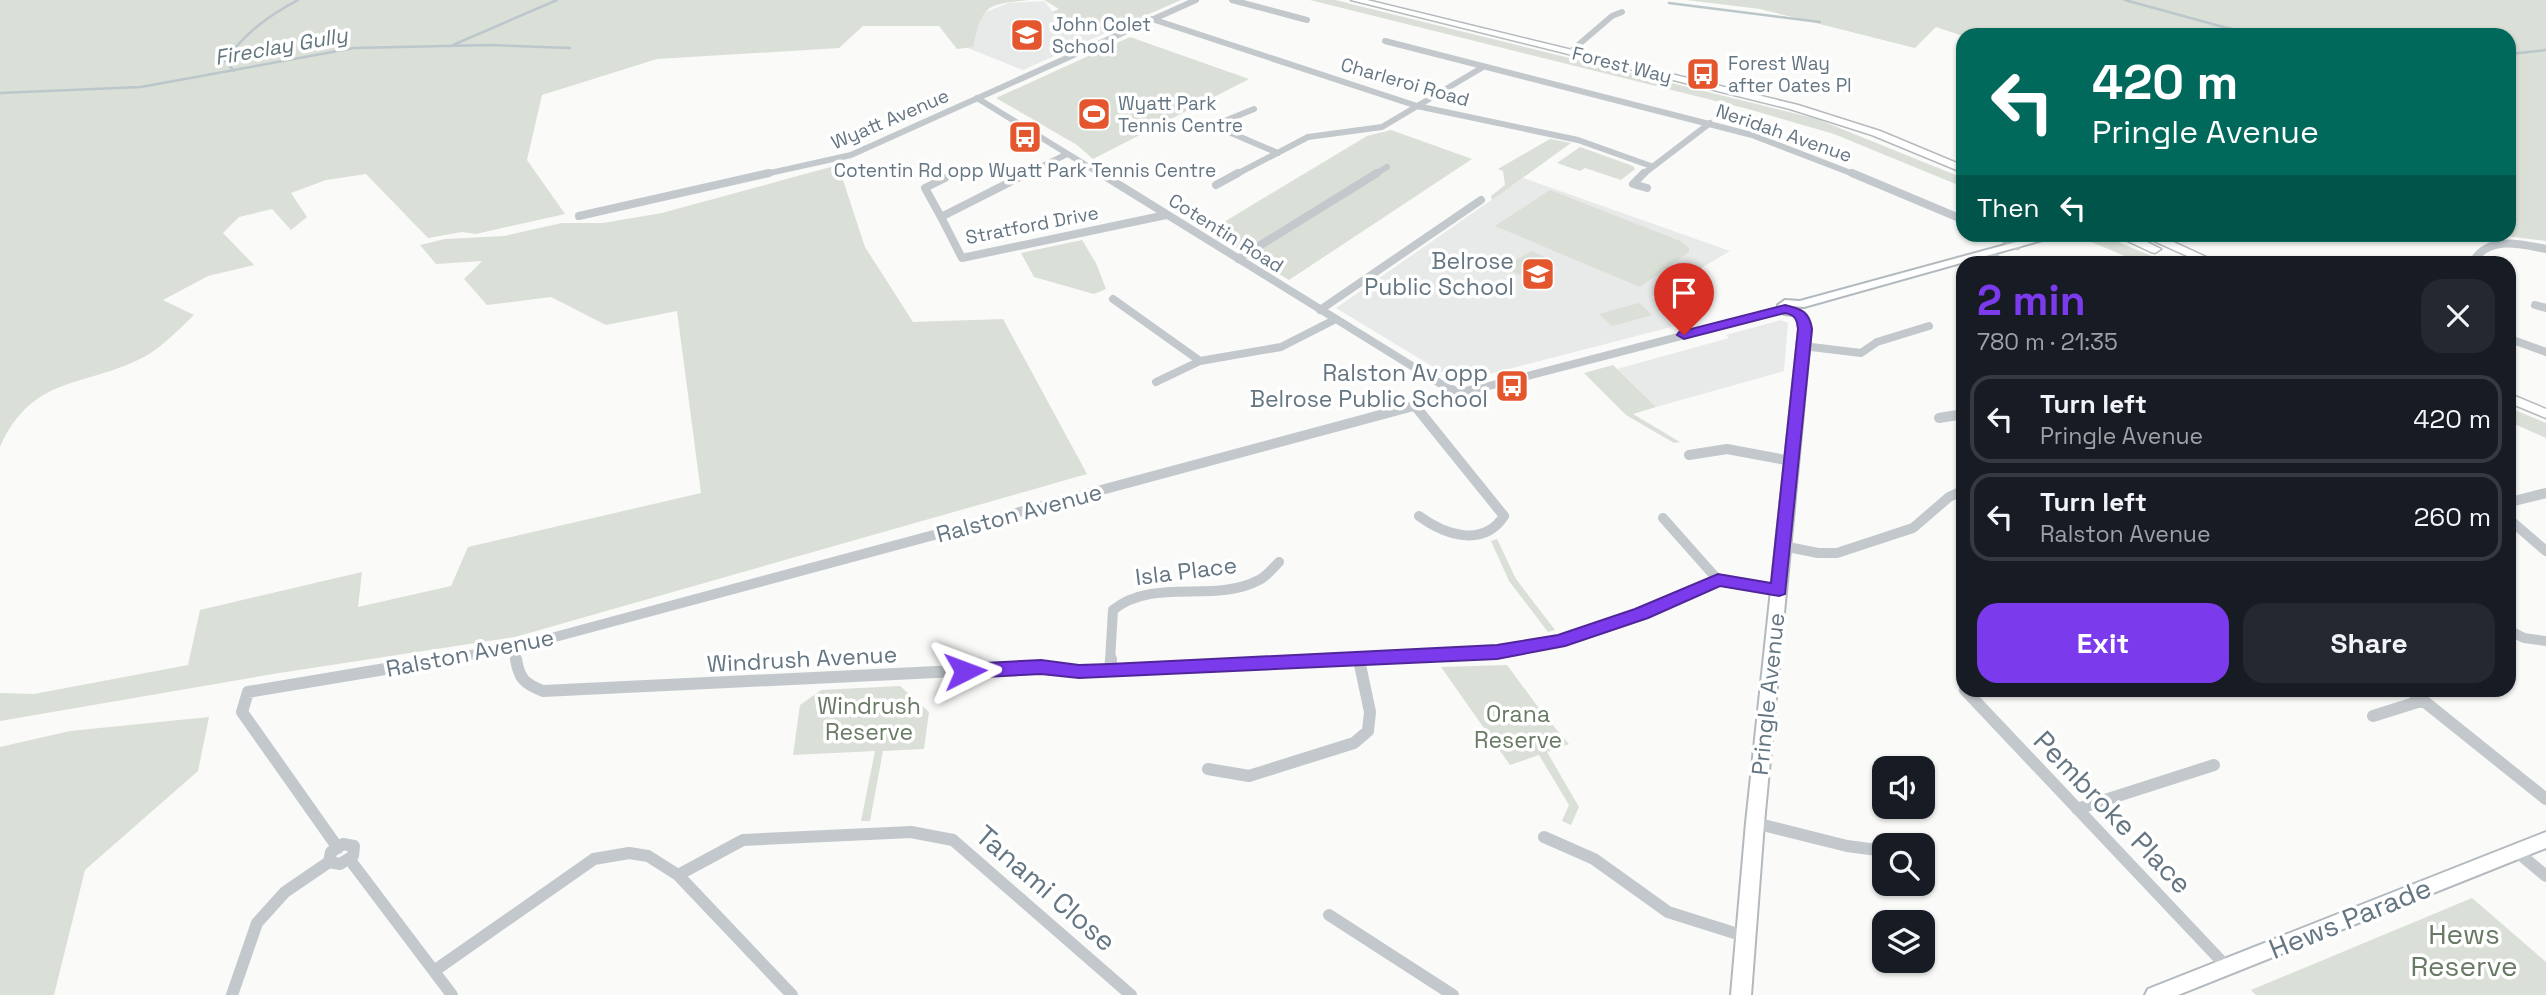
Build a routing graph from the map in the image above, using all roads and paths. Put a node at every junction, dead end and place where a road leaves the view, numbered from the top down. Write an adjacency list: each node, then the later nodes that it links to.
1 (1196, 0): 6 (street, Wyatt Avenue)
2 (1232, 0): 7 (street)
3 (1356, 0): 9 (main road, Forest Way)
4 (1387, 0): 9 (main road, Forest Way)
5 (1622, 12): 9 (street)
6 (1152, 19): 11 (street, Wyatt Avenue); 12 (street, Charleroi Road)
7 (1307, 20)
8 (1385, 41): 10 (street, Neridah Avenue)
9 (1573, 49): 19 (main road, Forest Way); 22 (main road, Forest Way)
10 (1483, 67): 12 (street); 15 (street, Neridah Avenue)
11 (977, 99): 18 (street, Cotentin Road); 28 (street, Wyatt Avenue)
12 (1418, 106): 14 (street, Charleroi Road); 17 (street)
13 (1254, 109): 17 (street)
14 (1493, 122): 16 (street); 20 (street, Charleroi Road)
15 (1710, 123): 20 (street); 29 (street, Neridah Avenue)
16 (1487, 132)
17 (1278, 153): 24 (street)
18 (1068, 154): 27 (street, Cotentin Road); 30 (street, Stratford Drive)
19 (1956, 156)
20 (1651, 166): 25 (street)
21 (1387, 167): 43 (street)
22 (1956, 167)
23 (945, 178): 30 (street)
24 (1216, 185)
25 (1647, 188)
26 (1481, 200): 49 (street)
27 (1166, 215): 30 (street, Stratford Drive); 43 (street, Cotentin Road)
28 (579, 216)
29 (1956, 216)
30 (940, 217)
31 (2010, 242): 35 (street)
32 (2031, 242): 35 (street, Ralston Avenue)
33 (2138, 242): 40 (main road)
34 (2163, 242): 41 (main road)
35 (2017, 246): 37 (street, Ralston Avenue)
36 (2546, 248): 42 (street)
37 (1989, 254): 38 (street, Ralston Avenue); 39 (street)
38 (1982, 256)
39 (1992, 256)
40 (2172, 256)
41 (2197, 256)
42 (2477, 256)
43 (1238, 259): 49 (street, Cotentin Road)
44 (1956, 263): 47 (street, Ralston Avenue)
45 (1113, 299): 55 (street)
46 (2535, 305): 48 (street)
47 (1794, 309): 53 (street, Pringle Avenue); 58 (street, Ralston Avenue)
48 (2546, 309)
49 (1320, 310): 50 (street, Cotentin Road)
50 (1336, 319): 55 (street); 58 (street, Cotentin Road)
51 (1929, 326): 53 (street)
52 (2516, 341): 54 (street)
53 (1803, 346): 66 (street, Pringle Avenue)
54 (2546, 352)
55 (1200, 361): 56 (street)
56 (1156, 382)
57 (2516, 390): 60 (main road)
58 (1458, 394): 61 (street, Ralston Avenue)
59 (2516, 401): 62 (main road)
60 (2546, 402)
61 (1416, 407): 70 (street); 80 (street, Ralston Avenue)
62 (2546, 414)
63 (1956, 415): 64 (street)
64 (1939, 418)
65 (1689, 455): 66 (street)
66 (1791, 461): 73 (street, Pringle Avenue)
67 (2546, 493): 69 (street)
68 (1956, 494): 73 (street)
69 (2516, 500)
70 (1419, 516)
71 (1663, 518): 76 (street)
72 (2516, 525): 74 (street)
73 (1783, 546): 77 (street, Pringle Avenue)
74 (2546, 551)
75 (1279, 562): 82 (street, Isla Place)
76 (1718, 580): 77 (street); 81 (street, Windrush Avenue)
77 (1779, 590): 91 (street, Pringle Avenue)
78 (2516, 634): 79 (street)
79 (2546, 641)
80 (514, 648): 82 (street, Windrush Avenue); 94 (street, Ralston Avenue)
81 (1359, 660): 82 (street, Windrush Avenue); 88 (street)
82 (1110, 671)
83 (1972, 697): 90 (street, Pembroke Place)
84 (2420, 697): 85 (street)
85 (2424, 700): 86 (street); 89 (street)
86 (2373, 716)
87 (2214, 765): 90 (street)
88 (1208, 769)
89 (2546, 799)
90 (2077, 809): 103 (street, Pembroke Place)
91 (1755, 823): 95 (street); 102 (street, Pringle Avenue)
92 (1544, 836): 102 (street)
93 (2546, 840): 96 (street, Hews Parade)
94 (338, 848): 97 (street); 98 (street)
95 (1872, 849)
96 (2516, 852): 100 (street); 103 (street, Hews Parade)
97 (350, 860): 98 (street); 104 (street)
98 (329, 862): 105 (street)
99 (678, 875): 104 (street); 107 (street); 108 (street, Tanami Close)
100 (2546, 876)
101 (1329, 915): 109 (street)
102 (1744, 936): 110 (street, Pringle Avenue)
103 (2227, 967): 111 (street, Hews Parade)
104 (434, 971): 106 (street)
105 (232, 995)
106 (452, 995)
107 (792, 995)
108 (1131, 995)
109 (1453, 995)
110 (1741, 995)
111 (2155, 995)

